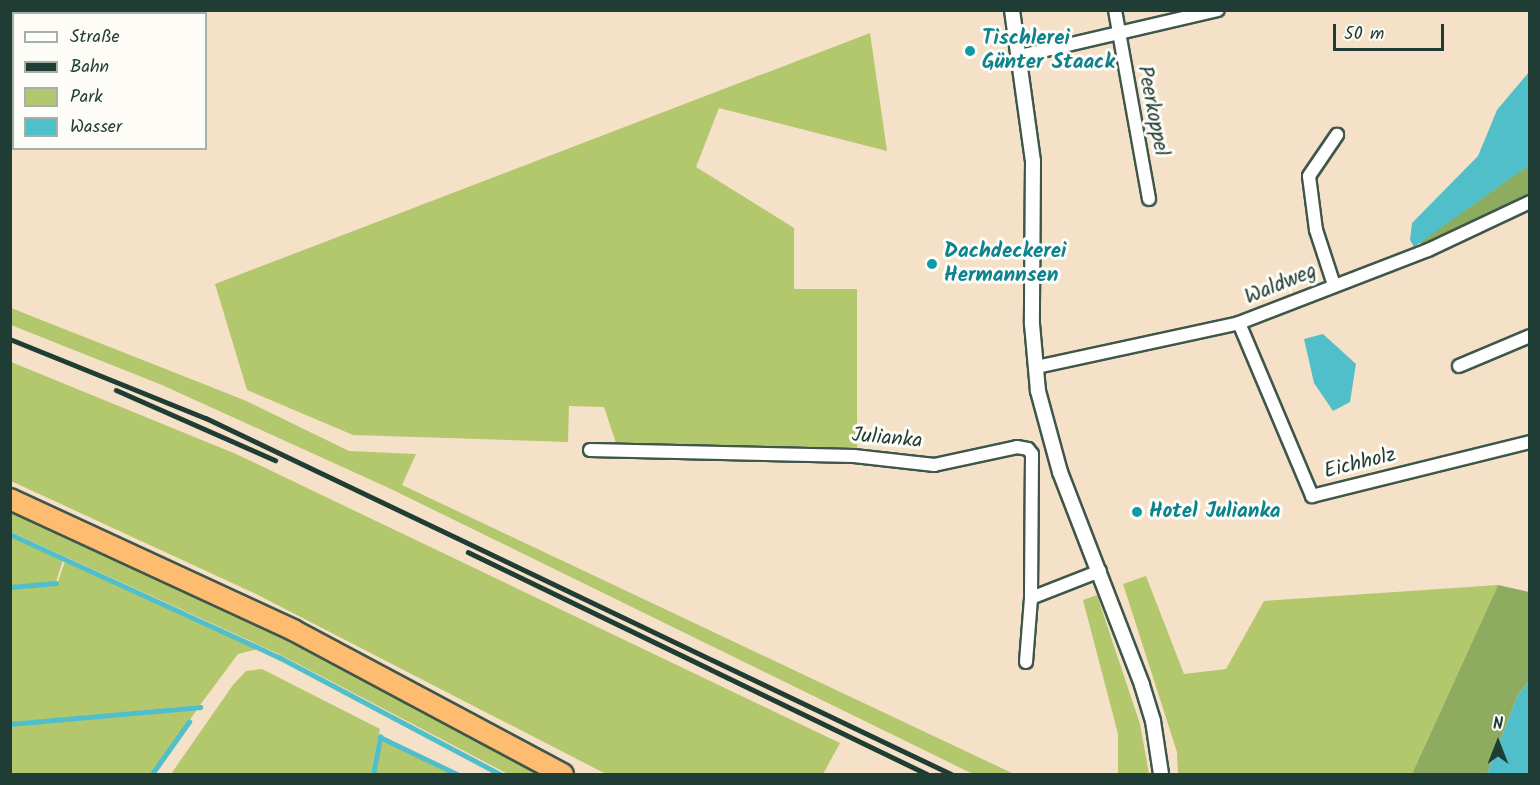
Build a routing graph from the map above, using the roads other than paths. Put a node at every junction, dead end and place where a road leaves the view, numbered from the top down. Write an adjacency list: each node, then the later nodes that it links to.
1 (1012, 10): 5 (street)
2 (1115, 10): 4 (street, Peerkoppel)
3 (1218, 10): 4 (street)
4 (1117, 31): 5 (street); 7 (street, Peerkoppel)
5 (1020, 56): 13 (street)
6 (1338, 135): 9 (street)
7 (1149, 199)
8 (1530, 202): 9 (street, Waldweg)
9 (1334, 285): 10 (street, Waldweg)
10 (1239, 323): 13 (street, Waldweg); 14 (street, Eichholz)
11 (1530, 336): 12 (street)
12 (1459, 366)
13 (1036, 367): 17 (street)
14 (1530, 442)
15 (590, 450): 18 (street, Julianka)
16 (10, 499): 20 (highway)
17 (1100, 570): 18 (street); 21 (street)
18 (1031, 598): 19 (street, Julianka)
19 (1026, 662)
20 (563, 774)
21 (1161, 774)

